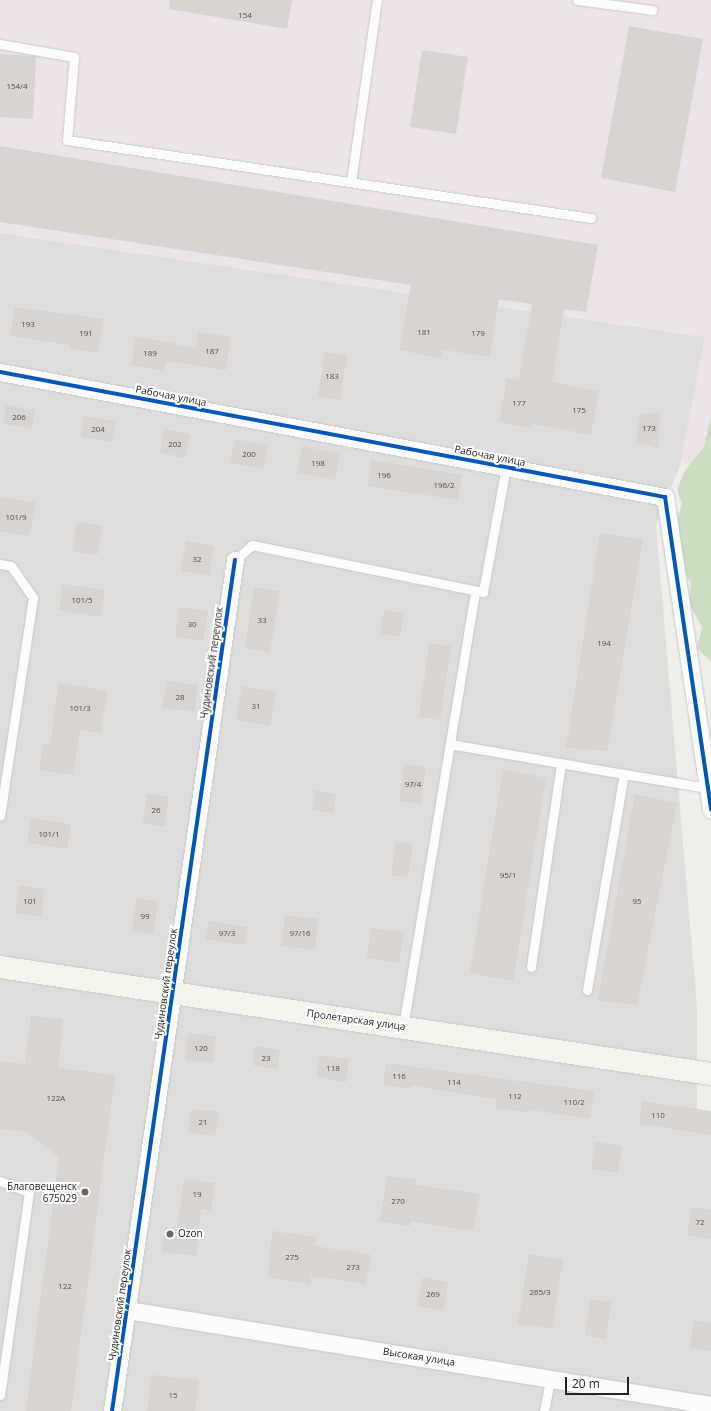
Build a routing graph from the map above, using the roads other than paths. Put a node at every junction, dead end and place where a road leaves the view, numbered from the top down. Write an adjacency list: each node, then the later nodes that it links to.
1 (377, 0): 5 (lane)
2 (577, 0): 3 (lane)
3 (652, 10)
4 (0, 44): 5 (lane)
5 (351, 182): 6 (lane)
6 (591, 218)
7 (0, 372): 8 (street, Рабочая улица)
8 (506, 467): 11 (lane); 15 (street, Рабочая улица)
9 (235, 560): 11 (lane); 21 (street, Чудиновский переулок)
10 (0, 564): 17 (lane)
11 (476, 591): 12 (lane)
12 (450, 744): 13 (lane); 22 (lane)
13 (561, 763): 14 (lane); 19 (lane)
14 (624, 774): 15 (lane); 20 (lane)
15 (708, 788): 16 (street, Рабочая улица)
16 (711, 810)
17 (0, 816)
18 (0, 967): 21 (street, Пролетарская улица)
19 (531, 967)
20 (587, 990)
21 (173, 993): 22 (street, Пролетарская улица); 25 (street, Чудиновский переулок)
22 (403, 1028): 23 (street, Пролетарская улица)
23 (711, 1074)
24 (0, 1181): 27 (lane)
25 (127, 1310): 26 (street, Высокая улица); 29 (street, Чудиновский переулок)
26 (550, 1379): 28 (street, Высокая улица); 30 (lane)
27 (0, 1395)
28 (711, 1405)
29 (112, 1411)
30 (544, 1411)

